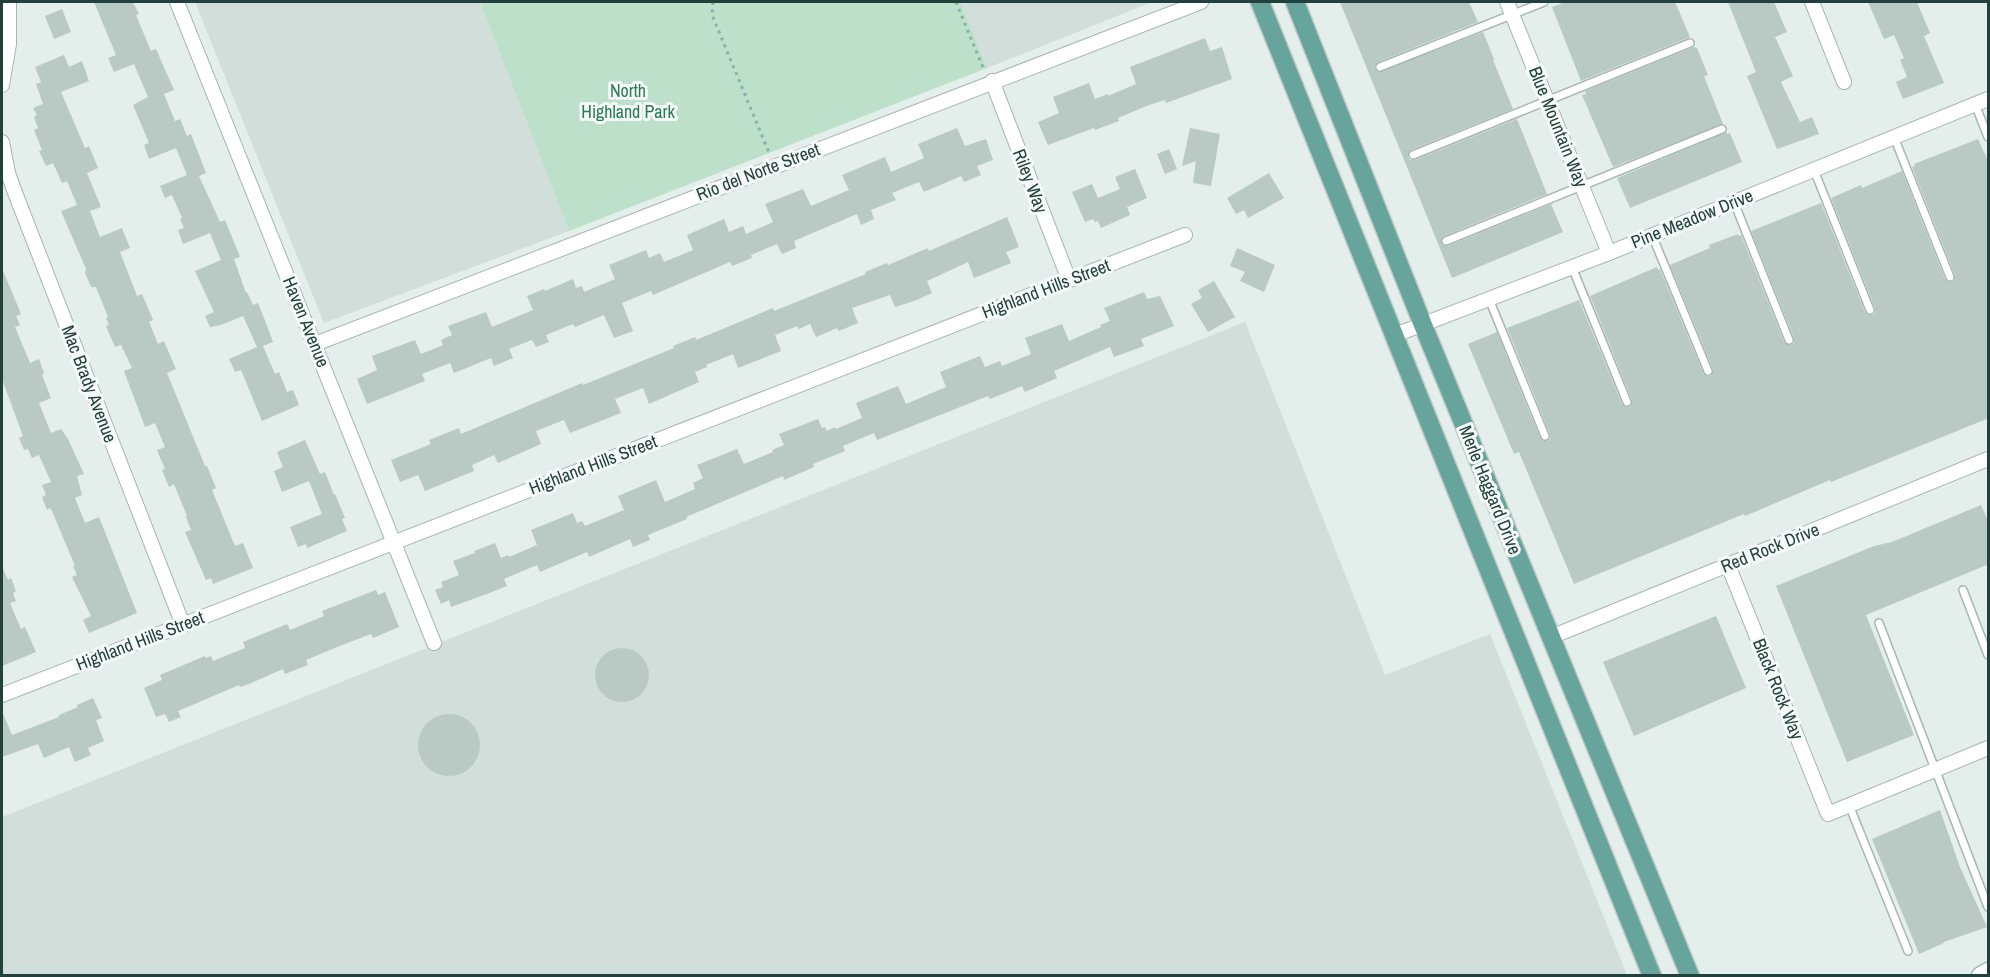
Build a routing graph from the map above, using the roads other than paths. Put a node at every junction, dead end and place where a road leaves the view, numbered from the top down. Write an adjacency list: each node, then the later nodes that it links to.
1 (9, 2): 13 (street)
2 (177, 2): 36 (street, Haven Avenue)
3 (1202, 2): 11 (street, Rio del Norte Street)
4 (1260, 2): 34 (main road, Merle Haggard Drive)
5 (1295, 2): 33 (main road, Merle Haggard Drive)
6 (1544, 2): 8 (lane)
7 (1812, 2): 12 (street)
8 (1510, 8): 10 (lane); 14 (street, Blue Mountain Way)
9 (1690, 43): 14 (lane)
10 (1380, 67)
11 (988, 76): 30 (street, Riley Way); 36 (street, Rio del Norte Street)
12 (1844, 82)
13 (2, 85)
14 (1547, 101): 20 (lane); 22 (street, Blue Mountain Way)
15 (1982, 102): 17 (street, Pine Meadow Drive); 18 (lane)
16 (1722, 129): 22 (lane)
17 (1894, 137): 21 (street, Pine Meadow Drive); 29 (lane)
18 (1989, 137)
19 (2, 142): 45 (street, Mac Brady Avenue)
20 (1413, 155)
21 (1814, 170): 23 (street, Pine Meadow Drive); 32 (lane)
22 (1582, 186): 26 (lane); 27 (street, Blue Mountain Way)
23 (1734, 202): 25 (street, Pine Meadow Drive); 35 (lane)
24 (1185, 235): 30 (street, Highland Hills Street)
25 (1653, 235): 27 (street, Pine Meadow Drive); 37 (lane)
26 (1446, 241)
27 (1609, 253): 28 (street, Pine Meadow Drive)
28 (1572, 267): 31 (street, Pine Meadow Drive); 38 (lane)
29 (1950, 277)
30 (1069, 280): 41 (street, Highland Hills Street)
31 (1489, 299): 33 (street, Pine Meadow Drive); 39 (lane)
32 (1870, 310)
33 (1423, 325): 34 (street, Pine Meadow Drive); 46 (main road, Merle Haggard Drive)
34 (1395, 335): 56 (main road, Merle Haggard Drive)
35 (1789, 340)
36 (315, 344): 41 (street, Haven Avenue)
37 (1708, 371)
38 (1627, 402)
39 (1545, 436)
40 (1989, 459): 42 (street, Red Rock Drive)
41 (394, 543): 45 (street, Highland Hills Street); 47 (street, Haven Avenue)
42 (1728, 565): 46 (street, Red Rock Drive); 52 (street, Black Rock Way)
43 (1963, 590): 48 (lane)
44 (1879, 623): 51 (lane)
45 (183, 625): 49 (street, Highland Hills Street)
46 (1551, 637): 57 (main road, Merle Haggard Drive)
47 (434, 643)
48 (1989, 655)
49 (2, 695)
50 (1989, 748): 51 (street)
51 (1935, 771): 52 (street); 53 (lane)
52 (1849, 805): 54 (lane)
53 (1989, 907)
54 (1908, 951)
55 (1989, 972): 58 (main road)
56 (1652, 975)
57 (1690, 975)
58 (1981, 975)

